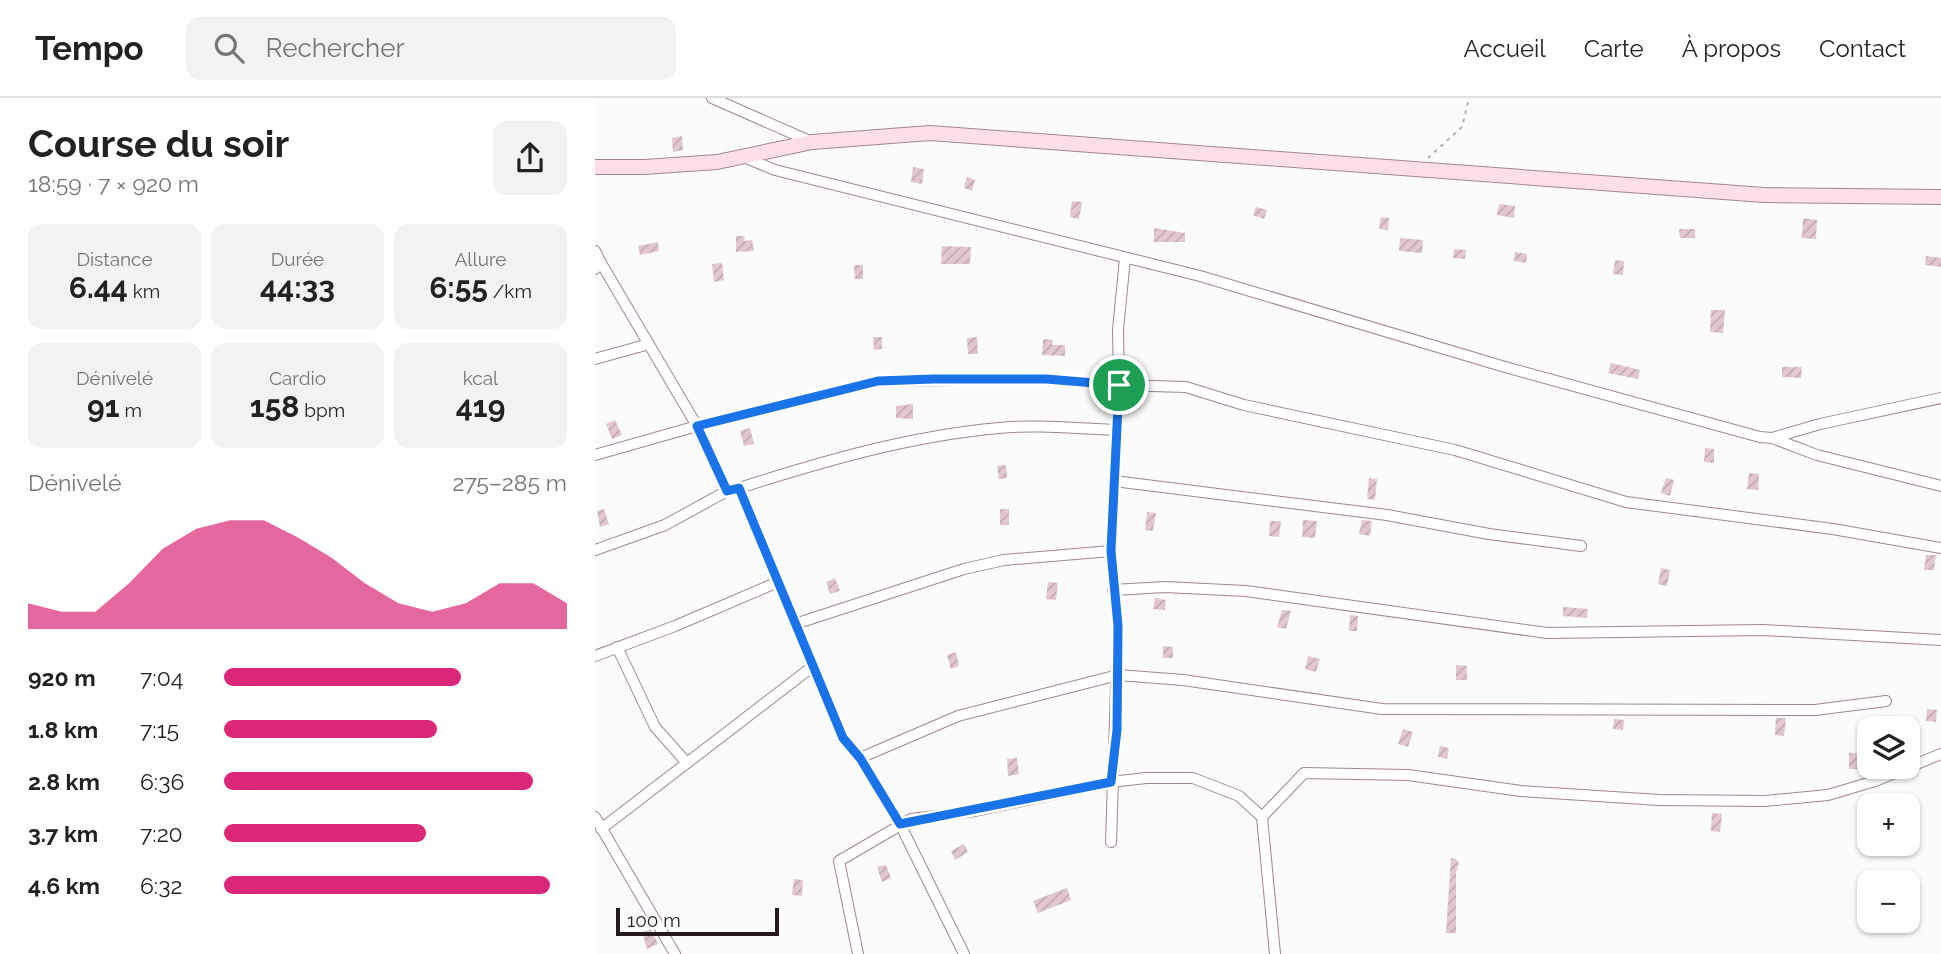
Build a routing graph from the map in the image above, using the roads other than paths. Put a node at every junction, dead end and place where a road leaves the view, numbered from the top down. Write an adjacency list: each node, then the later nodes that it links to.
1 (712, 98): 2 (street)
2 (812, 142): 3 (main road); 5 (main road)
3 (746, 158): 4 (main road); 7 (street)
4 (595, 167)
5 (1941, 197)
6 (595, 251): 8 (street)
7 (1125, 258): 11 (street); 15 (street)
8 (598, 266): 9 (street)
9 (649, 344): 10 (street); 13 (street)
10 (595, 359)
11 (1119, 385): 13 (street); 14 (street); 21 (street)
12 (1941, 398): 15 (street)
13 (697, 426): 16 (street); 19 (street)
14 (1117, 430): 17 (street); 19 (street)
15 (1772, 438): 18 (street)
16 (595, 455)
17 (1114, 481): 20 (street); 23 (street)
18 (1941, 486)
19 (733, 489): 22 (street); 24 (street)
20 (1581, 546)
21 (1941, 548)
22 (595, 550)
23 (1111, 551): 25 (street); 26 (street)
24 (778, 582): 26 (street); 28 (street)
25 (1113, 590): 27 (street); 31 (street)
26 (795, 624): 30 (street)
27 (1941, 640)
28 (617, 648): 29 (street); 35 (street)
29 (595, 656)
30 (812, 667): 34 (street); 35 (street)
31 (1118, 675): 32 (street); 34 (street); 36 (street)
32 (1886, 702)
33 (1941, 754): 38 (street)
34 (860, 758): 39 (street)
35 (687, 763): 40 (street)
36 (1111, 782): 38 (street); 39 (street); 41 (street)
37 (595, 817): 40 (street)
38 (1262, 817): 45 (street)
39 (900, 824): 43 (street); 44 (street)
40 (601, 830): 42 (street)
41 (1111, 842)
42 (675, 954)
43 (859, 954)
44 (964, 954)
45 (1275, 954)

